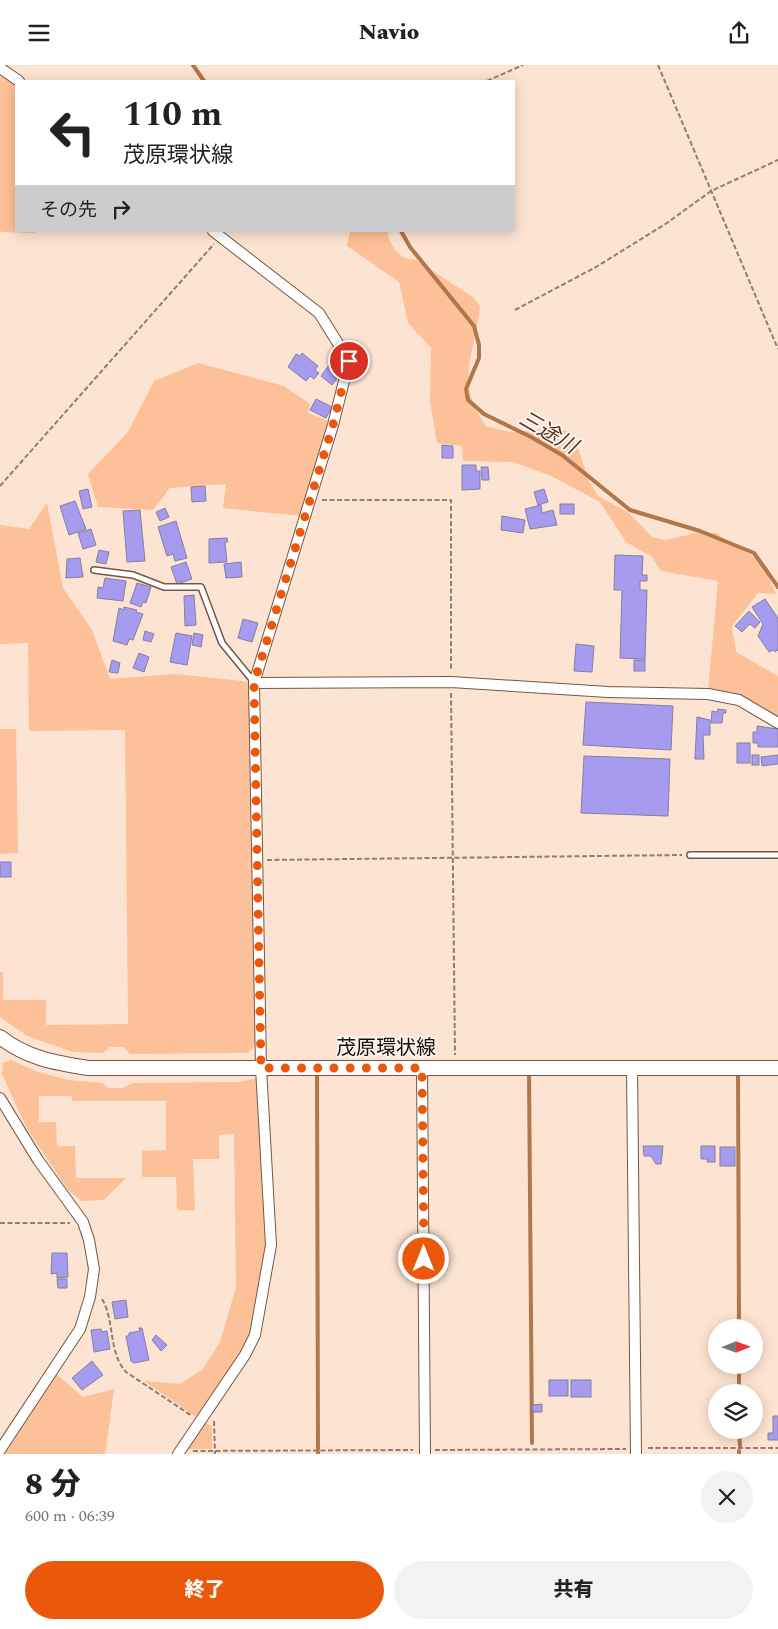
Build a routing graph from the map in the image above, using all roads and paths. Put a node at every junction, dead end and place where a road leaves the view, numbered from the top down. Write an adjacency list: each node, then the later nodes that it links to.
1 (523, 65): 5 (path)
2 (658, 65): 7 (path)
3 (0, 68): 4 (street)
4 (18, 80)
5 (489, 80)
6 (778, 160): 7 (path)
7 (711, 191): 9 (path); 10 (path)
8 (217, 234): 11 (path); 12 (street)
9 (515, 310)
10 (778, 349)
11 (0, 485)
12 (309, 500): 14 (path); 15 (street)
13 (94, 569): 15 (lane)
14 (451, 682): 15 (street); 16 (street); 19 (path)
15 (254, 683): 20 (street)
16 (778, 723)
17 (690, 855): 18 (lane); 19 (path)
18 (778, 855)
19 (453, 857): 20 (path); 25 (path)
20 (258, 860): 23 (street)
21 (2, 1041): 23 (main road, 茂原環状線)
22 (632, 1067): 25 (main road, 茂原環状線); 26 (main road, 茂原環状線); 35 (street)
23 (261, 1068): 24 (main road, 茂原環状線); 31 (street)
24 (422, 1068): 25 (main road, 茂原環状線); 36 (street)
25 (455, 1068)
26 (778, 1068)
27 (0, 1098): 29 (street)
28 (0, 1223): 29 (path)
29 (83, 1223): 34 (street)
30 (99, 1295): 32 (path)
31 (210, 1407): 32 (street); 38 (path)
32 (200, 1421): 37 (street)
33 (778, 1448): 35 (path)
34 (0, 1450)
35 (636, 1451): 36 (path)
36 (425, 1452): 38 (path)
37 (179, 1453): 38 (path)
38 (215, 1453)

